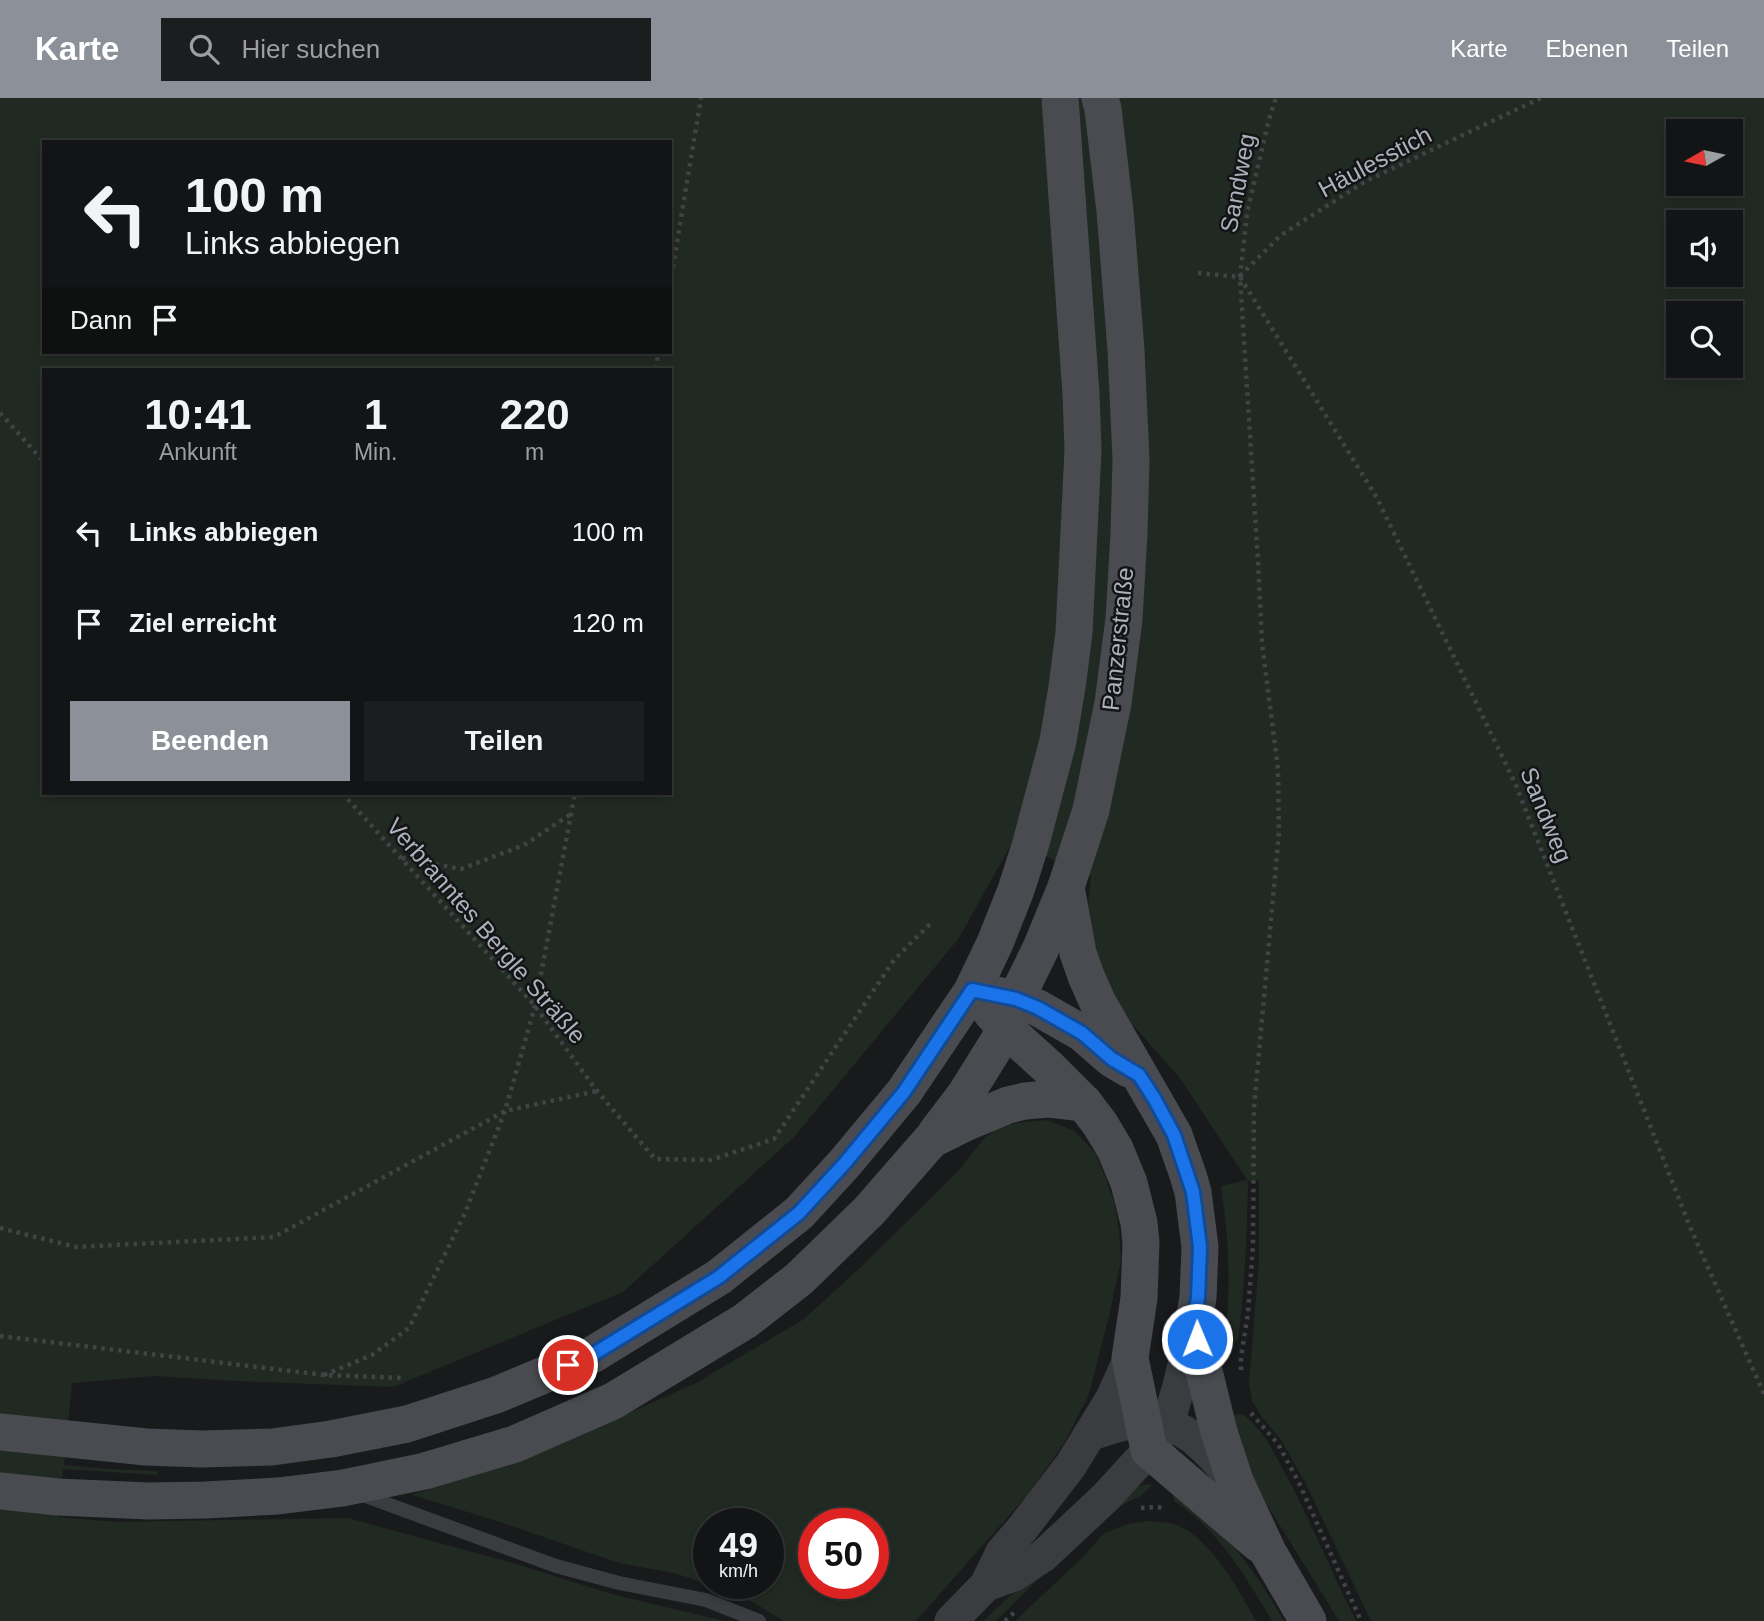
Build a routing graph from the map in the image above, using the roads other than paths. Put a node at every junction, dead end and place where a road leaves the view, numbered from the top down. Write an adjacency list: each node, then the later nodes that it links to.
1 (1060, 98): 4 (main road, Panzerstraße)
2 (1100, 98): 3 (main road, Panzerstraße)
3 (1066, 887): 5 (main road, Panzerstraße); 6 (main road)
4 (972, 990): 5 (main road); 12 (main road, Panzerstraße)
5 (1011, 1014): 6 (main road); 7 (main road); 8 (main road, Panzerstraße)
6 (1139, 1075): 9 (main road)
7 (1084, 1102): 8 (main road); 10 (main road)
8 (931, 1140): 15 (main road, Panzerstraße)
9 (1194, 1320): 11 (street); 14 (main road)
10 (1130, 1358): 11 (main road); 13 (street)
11 (1153, 1431): 13 (street); 14 (street); 17 (main road); 18 (street)
12 (0, 1432)
13 (1090, 1434): 18 (street)
14 (1235, 1480): 17 (main road)
15 (343, 1488): 16 (main road, Panzerstraße); 19 (lane)
16 (0, 1491)
17 (1268, 1552): 21 (main road)
18 (986, 1585): 20 (street)
19 (759, 1621)
20 (951, 1621)
21 (1308, 1621)

